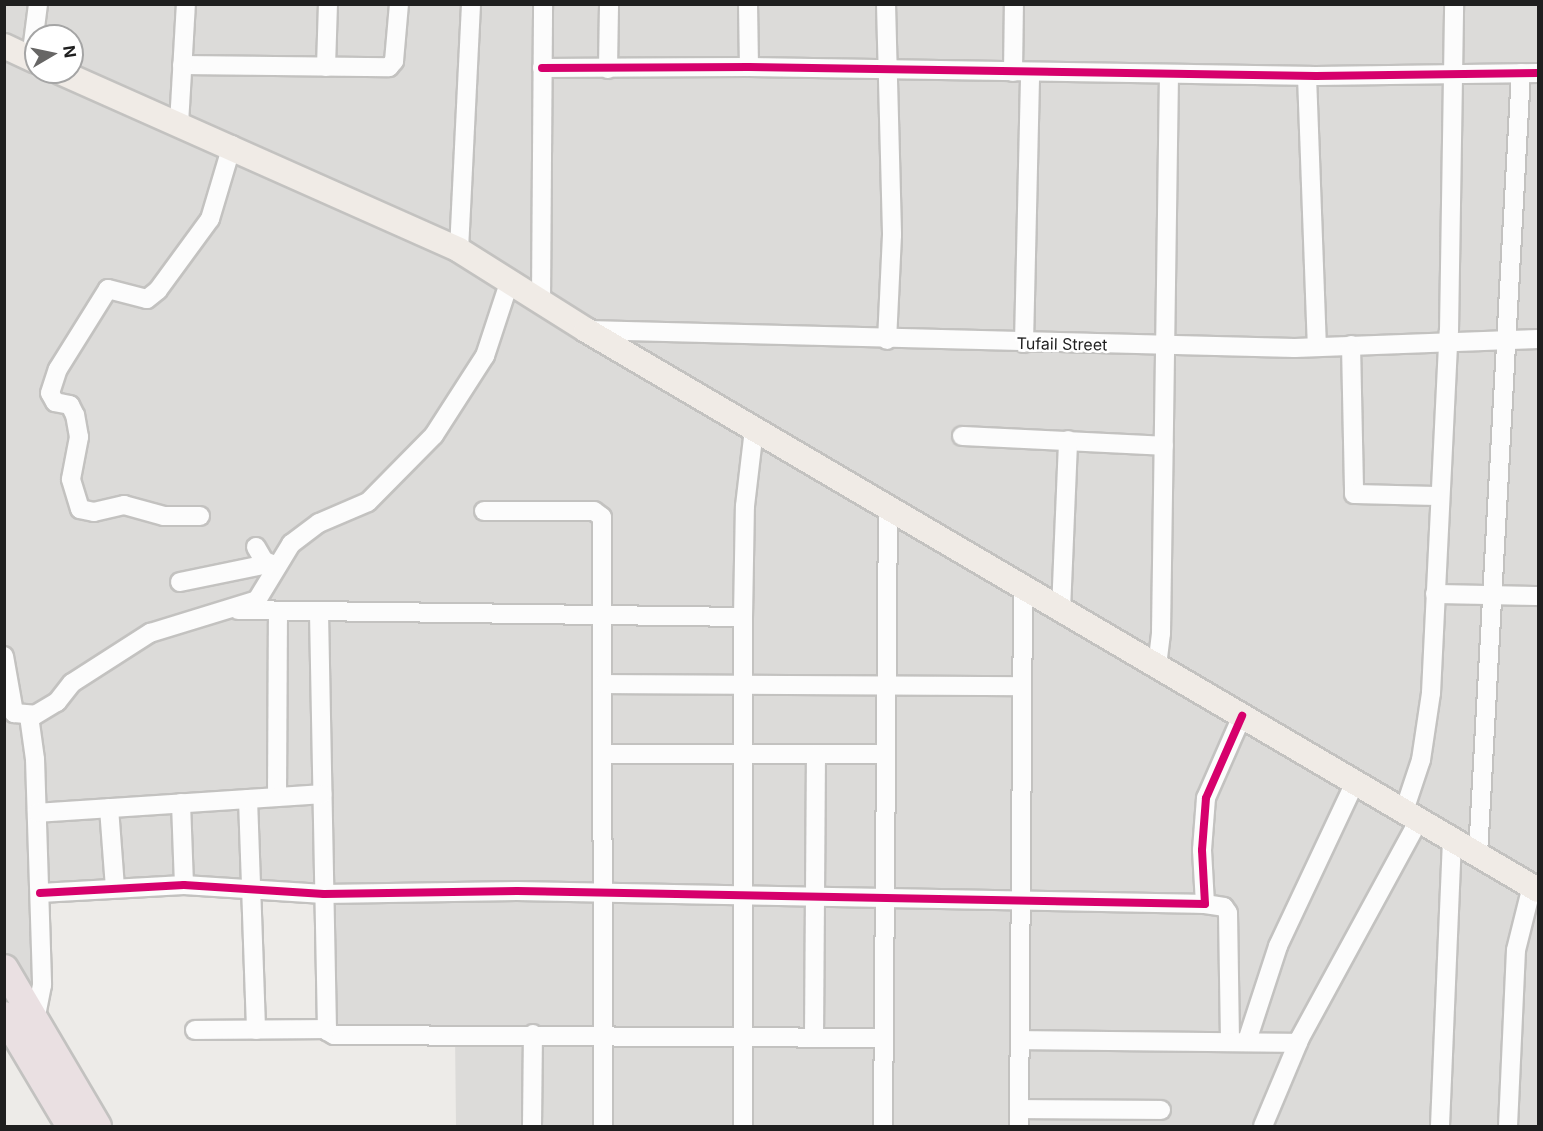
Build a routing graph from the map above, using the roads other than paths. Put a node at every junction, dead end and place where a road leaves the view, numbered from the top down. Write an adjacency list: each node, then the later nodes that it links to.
1 (38, 4): 12 (street)
2 (186, 4): 15 (street)
3 (328, 4): 16 (street)
4 (399, 4): 16 (street)
5 (471, 4): 29 (street)
6 (543, 4): 18 (street)
7 (609, 4): 19 (street)
8 (748, 4): 17 (street)
9 (886, 4): 20 (street)
10 (1014, 4): 21 (street)
11 (1454, 4): 24 (street)
12 (36, 24)
13 (4, 46): 14 (main road)
14 (24, 56)
15 (183, 65): 16 (street); 27 (street)
16 (326, 67)
17 (749, 67): 19 (street); 20 (street)
18 (542, 68): 19 (street); 31 (street)
19 (608, 69)
20 (887, 70): 21 (street); 36 (street)
21 (1021, 72): 23 (street); 37 (street)
22 (1530, 73): 24 (street); 34 (street)
23 (1169, 74): 25 (street); 39 (street)
24 (1453, 74): 25 (street); 33 (street)
25 (1307, 76): 40 (street)
26 (84, 82): 27 (main road)
27 (179, 124): 28 (main road)
28 (232, 145): 29 (main road); 48 (street)
29 (459, 250): 30 (main road)
30 (510, 280): 31 (main road); 50 (street)
31 (541, 302): 32 (main road)
32 (586, 330): 36 (street, Tufail Street); 41 (main road)
33 (1445, 339): 34 (street, Tufail Street); 38 (street, Tufail Street); 45 (street)
34 (1503, 339): 35 (street, Tufail Street); 54 (street)
35 (1539, 339)
36 (886, 340): 37 (street, Tufail Street)
37 (1024, 343): 39 (street, Tufail Street)
38 (1351, 345): 40 (street, Tufail Street); 45 (street)
39 (1163, 346): 40 (street, Tufail Street); 44 (street)
40 (1317, 347)
41 (754, 429): 46 (main road); 61 (street)
42 (962, 436): 43 (street)
43 (1068, 440): 44 (street); 57 (street)
44 (1164, 446): 63 (street)
45 (1437, 496): 53 (street)
46 (888, 508): 52 (main road); 67 (street)
47 (483, 512): 60 (street)
48 (200, 516)
49 (256, 547): 50 (street)
50 (272, 565): 51 (street); 56 (street)
51 (180, 582)
52 (1023, 587): 57 (main road); 66 (street)
53 (1436, 594): 54 (street); 81 (street)
54 (1490, 595): 55 (street); 83 (street)
55 (1539, 596)
56 (236, 610): 58 (street); 68 (street)
57 (1061, 610): 63 (main road)
58 (278, 613): 59 (street); 76 (street)
59 (319, 613): 60 (street); 75 (street)
60 (603, 616): 61 (street); 64 (street)
61 (743, 617): 65 (street)
62 (4, 656): 68 (street)
63 (1157, 666): 69 (main road)
64 (603, 684): 65 (street); 70 (street)
65 (743, 686): 67 (street); 72 (street)
66 (1022, 686): 67 (street); 94 (street)
67 (886, 688): 71 (street)
68 (29, 716): 80 (street)
69 (1242, 716): 74 (main road); 95 (street)
70 (603, 754): 72 (street); 89 (street)
71 (886, 754): 73 (street); 93 (street)
72 (744, 755): 73 (street); 91 (street)
73 (816, 755): 92 (street)
74 (1355, 783): 81 (main road); 108 (street)
75 (322, 794): 76 (street); 90 (street)
76 (276, 797): 77 (street)
77 (248, 798): 78 (street); 87 (street)
78 (181, 803): 79 (street); 84 (street)
79 (110, 808): 80 (street); 85 (street)
80 (37, 813): 88 (street)
81 (1412, 815): 82 (main road); 109 (street)
82 (1452, 839): 83 (main road); 119 (street)
83 (1478, 854): 86 (main road)
84 (184, 885): 85 (street); 87 (street)
85 (115, 888): 88 (street)
86 (1535, 888): 120 (street)
87 (250, 890): 90 (street); 101 (street)
88 (40, 893): 98 (street)
89 (604, 893): 90 (street); 91 (street); 103 (street)
90 (324, 894): 99 (street)
91 (744, 897): 92 (street); 104 (street)
92 (815, 897): 93 (street); 105 (street)
93 (885, 897): 94 (street); 106 (street)
94 (1021, 899): 95 (street); 107 (street)
95 (1205, 904): 108 (street)
96 (4, 968): 98 (highway)
97 (4, 1015): 112 (highway)
98 (35, 1020): 113 (highway)
99 (326, 1029): 101 (street); 102 (street)
100 (195, 1030): 101 (street)
101 (256, 1030)
102 (533, 1034): 103 (street); 114 (street)
103 (603, 1034): 104 (street); 115 (street)
104 (744, 1037): 105 (street); 116 (street)
105 (814, 1038): 106 (street)
106 (884, 1038): 117 (street)
107 (1020, 1040): 108 (street); 111 (street)
108 (1239, 1041): 109 (street)
109 (1298, 1043): 118 (street)
110 (1161, 1110): 111 (street)
111 (1019, 1118)
112 (65, 1125)
113 (96, 1126)
114 (532, 1126)
115 (603, 1126)
116 (743, 1126)
117 (883, 1126)
118 (1263, 1126)
119 (1440, 1126)
120 (1508, 1126)

